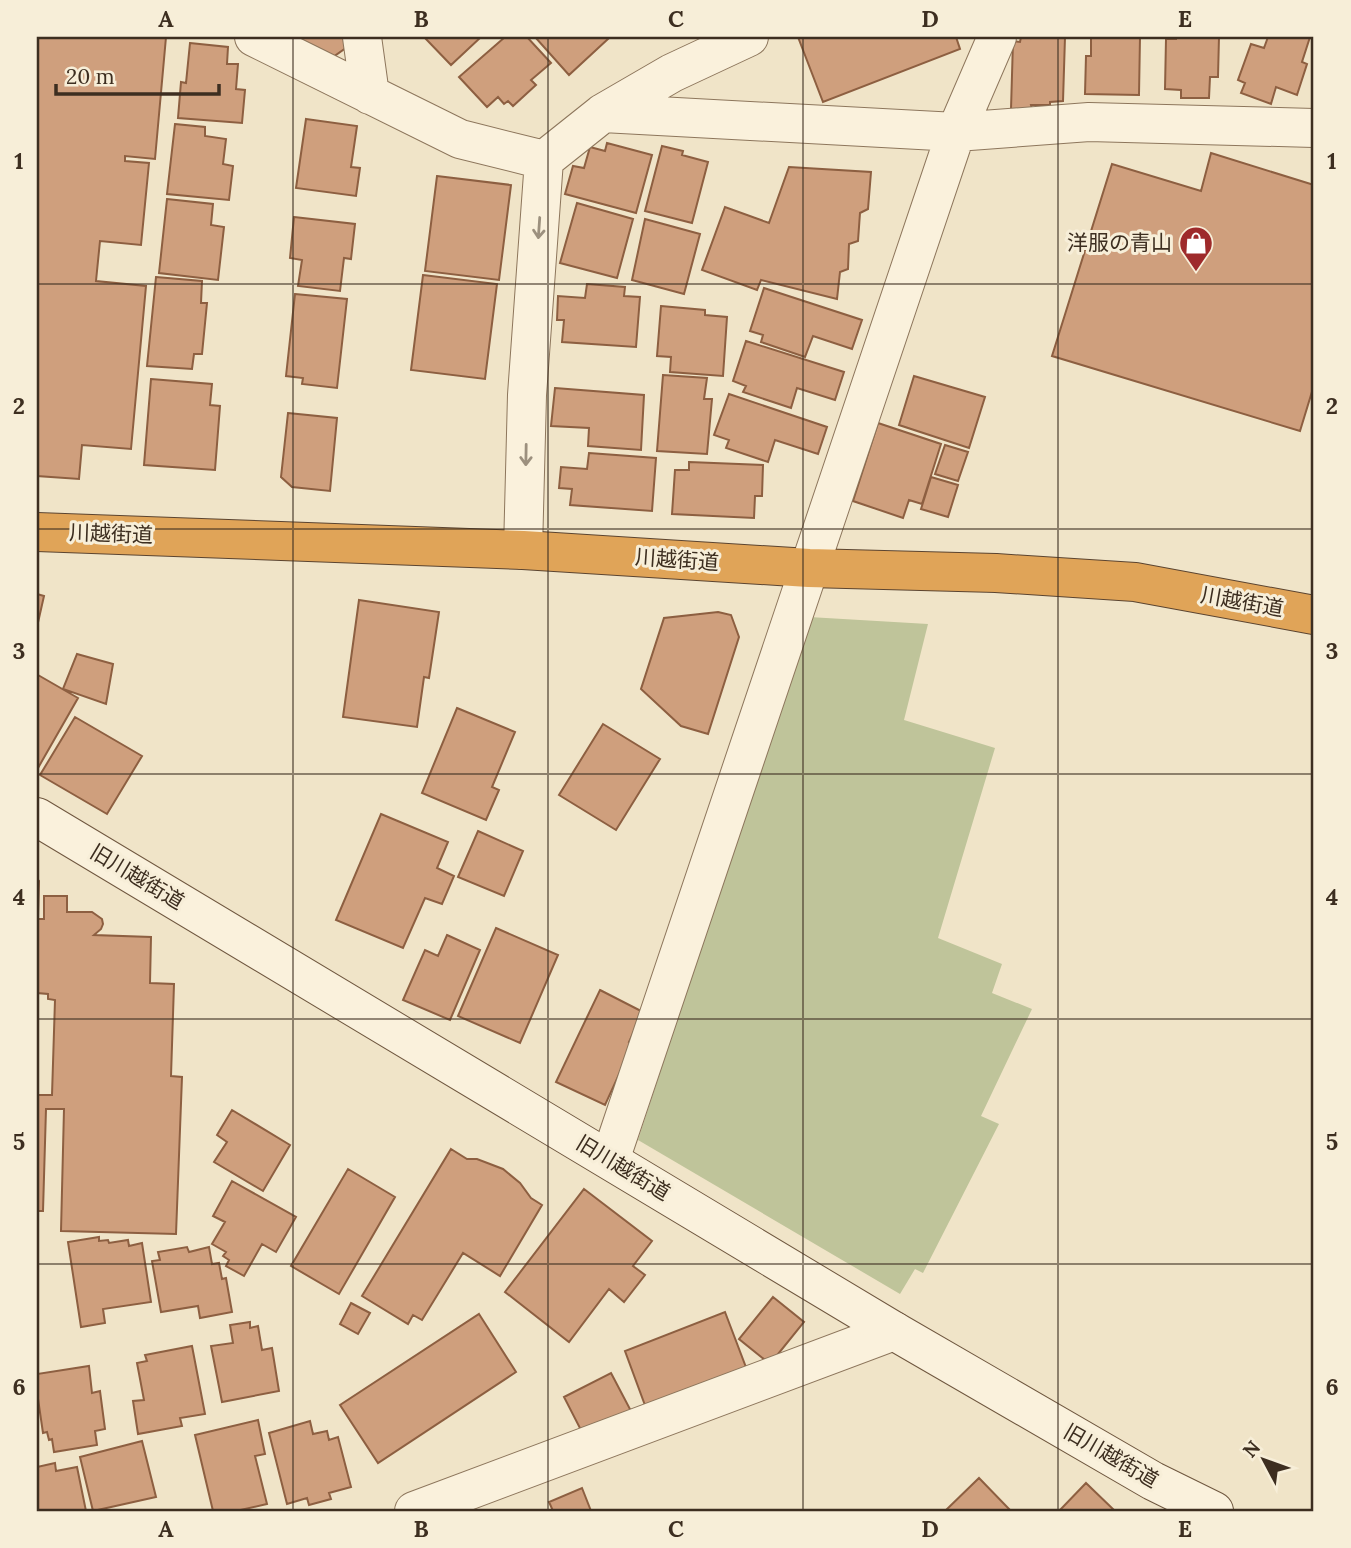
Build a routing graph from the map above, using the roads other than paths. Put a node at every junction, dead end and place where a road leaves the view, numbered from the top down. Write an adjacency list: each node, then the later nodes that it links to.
1 (254, 37): 5 (street)
2 (362, 37): 5 (street)
3 (749, 37): 6 (street)
4 (997, 37): 8 (street)
5 (370, 96): 9 (street)
6 (603, 113): 8 (street); 9 (street)
7 (1314, 128): 8 (street)
8 (956, 131): 12 (street)
9 (544, 160): 11 (street, one-way to 11)
10 (37, 532): 11 (highway, 川越街道)
11 (523, 551): 12 (highway, 川越街道)
12 (809, 568): 13 (highway, 川越街道); 15 (street)
13 (1314, 615)
14 (37, 817): 15 (street, 旧川越街道)
15 (610, 1160): 16 (street, 旧川越街道)
16 (894, 1331): 17 (street); 18 (street, 旧川越街道)
17 (414, 1511)
18 (1214, 1511)

